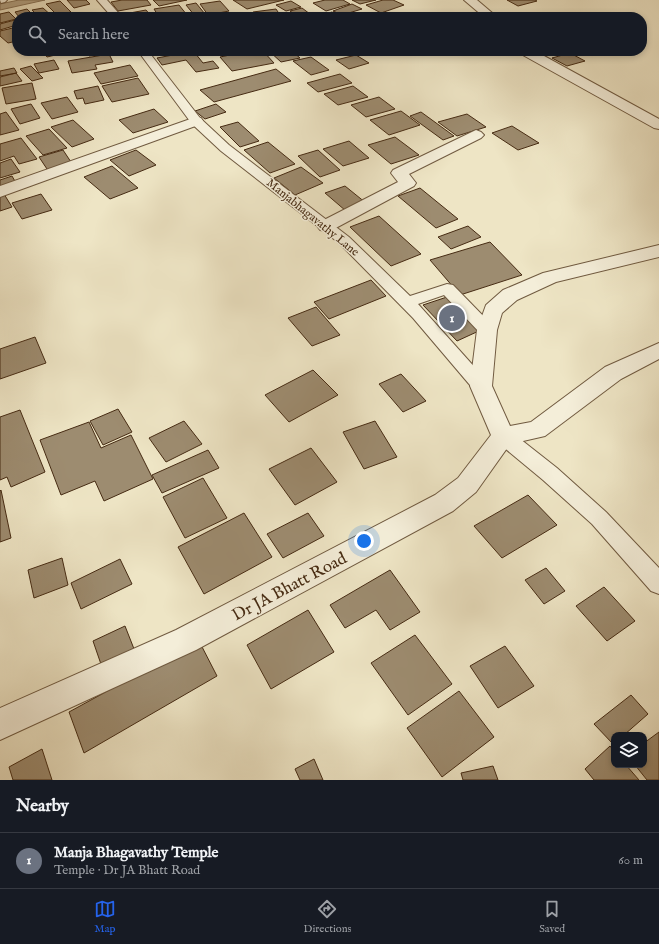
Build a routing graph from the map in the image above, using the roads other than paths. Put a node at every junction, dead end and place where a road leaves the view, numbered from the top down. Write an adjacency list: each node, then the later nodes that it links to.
1 (102, 0): 3 (lane)
2 (472, 0): 4 (street)
3 (113, 12)
4 (485, 12)
5 (147, 56): 9 (lane, Manjabhagavathy Lane)
6 (535, 56): 8 (street)
7 (659, 113): 8 (street)
8 (644, 118): 10 (street)
9 (196, 121): 12 (street); 13 (lane, Manjabhagavathy Lane)
10 (659, 125)
11 (476, 135): 13 (street)
12 (0, 192)
13 (326, 226): 15 (lane, Manjabhagavathy Lane)
14 (659, 251): 16 (street)
15 (407, 302): 16 (lane); 18 (lane, Manjabhagavathy Lane)
16 (487, 330): 18 (street)
17 (659, 350): 19 (street)
18 (481, 386): 19 (street)
19 (503, 436): 20 (lane); 21 (street, Dr JA Bhatt Road)
20 (659, 584)
21 (0, 724)

